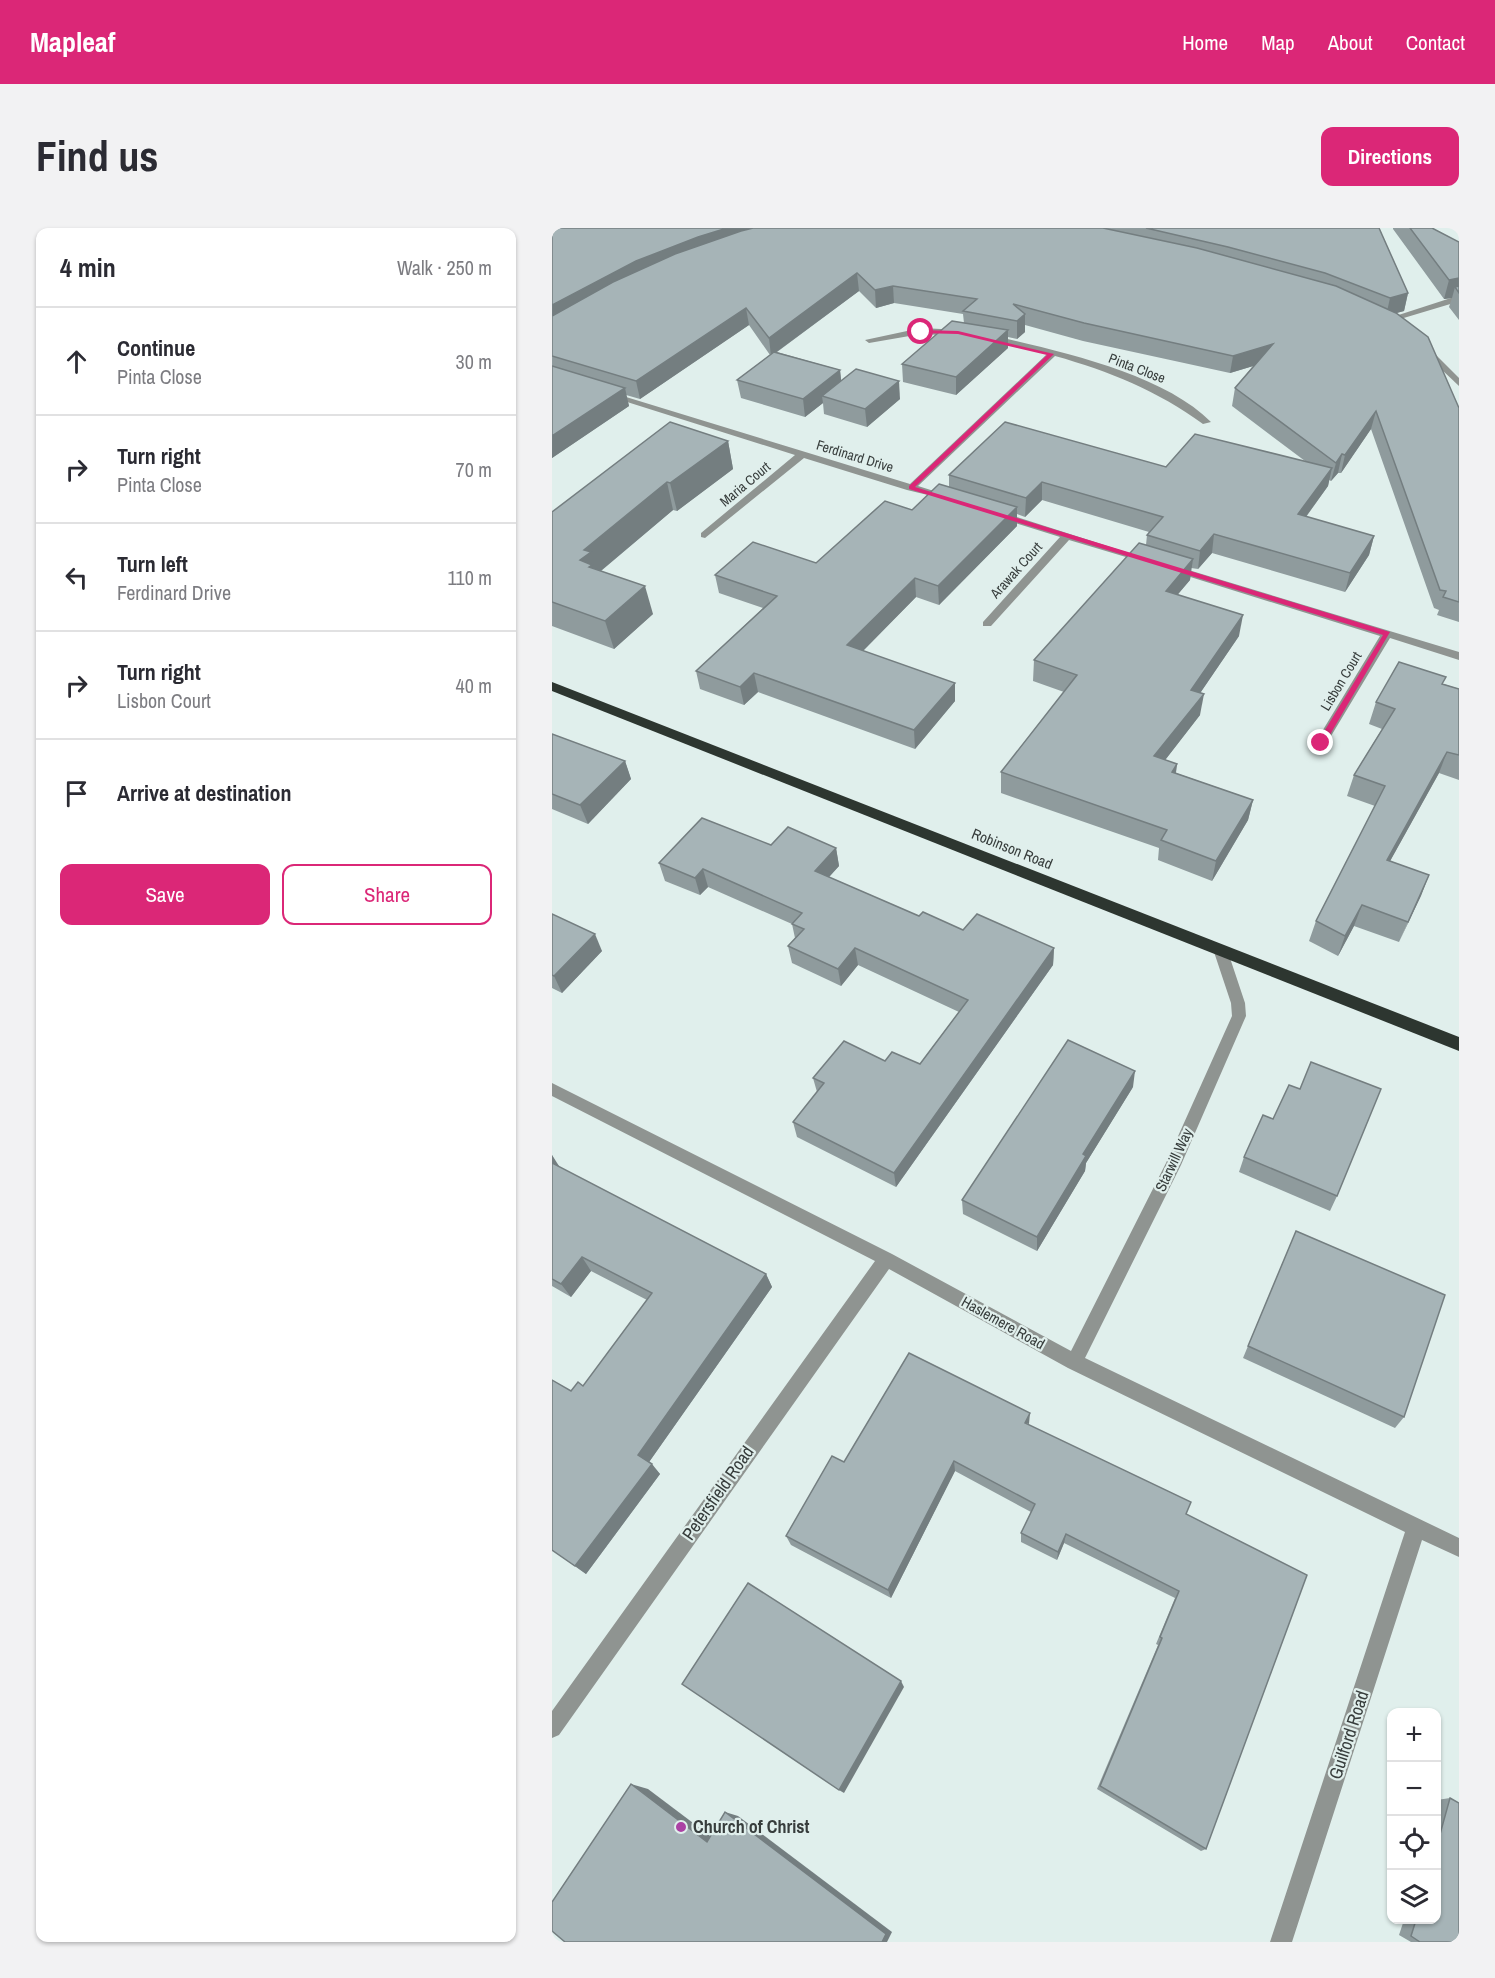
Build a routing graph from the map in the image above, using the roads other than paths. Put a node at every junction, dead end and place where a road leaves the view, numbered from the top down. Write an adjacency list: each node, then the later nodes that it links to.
1 (1454, 300): 2 (street)
2 (1384, 321)
3 (869, 340): 5 (street, Pinta Close)
4 (1416, 341): 6 (street)
5 (1052, 354): 8 (street, Pinta Close); 10 (street)
6 (1459, 383)
7 (597, 391): 9 (street, Ferdinard Drive)
8 (1206, 422)
9 (802, 454): 10 (street, Ferdinard Drive); 13 (street, Maria Court)
10 (911, 488): 11 (street, Ferdinard Drive)
11 (956, 502)
12 (989, 512): 14 (street)
13 (705, 535)
14 (1067, 536): 15 (street, Arawak Court); 16 (street)
15 (987, 624)
16 (1387, 634): 17 (street); 19 (street, Lisbon Court)
17 (1459, 656)
18 (552, 686): 20 (highway, Robinson Road)
19 (1321, 743)
20 (1221, 952): 21 (highway, Robinson Road); 24 (street, Starwill Way)
21 (1459, 1044)
22 (552, 1089): 23 (street, Haslemere Road)
23 (886, 1259): 24 (street, Haslemere Road); 27 (street, Petersfield Road)
24 (1074, 1362): 25 (street, Haslemere Road)
25 (1416, 1528): 26 (street, Haslemere Road); 29 (street, Guilford Road)
26 (1459, 1548)
27 (558, 1706): 28 (street, Petersfield Road)
28 (552, 1728)
29 (1281, 1942)

